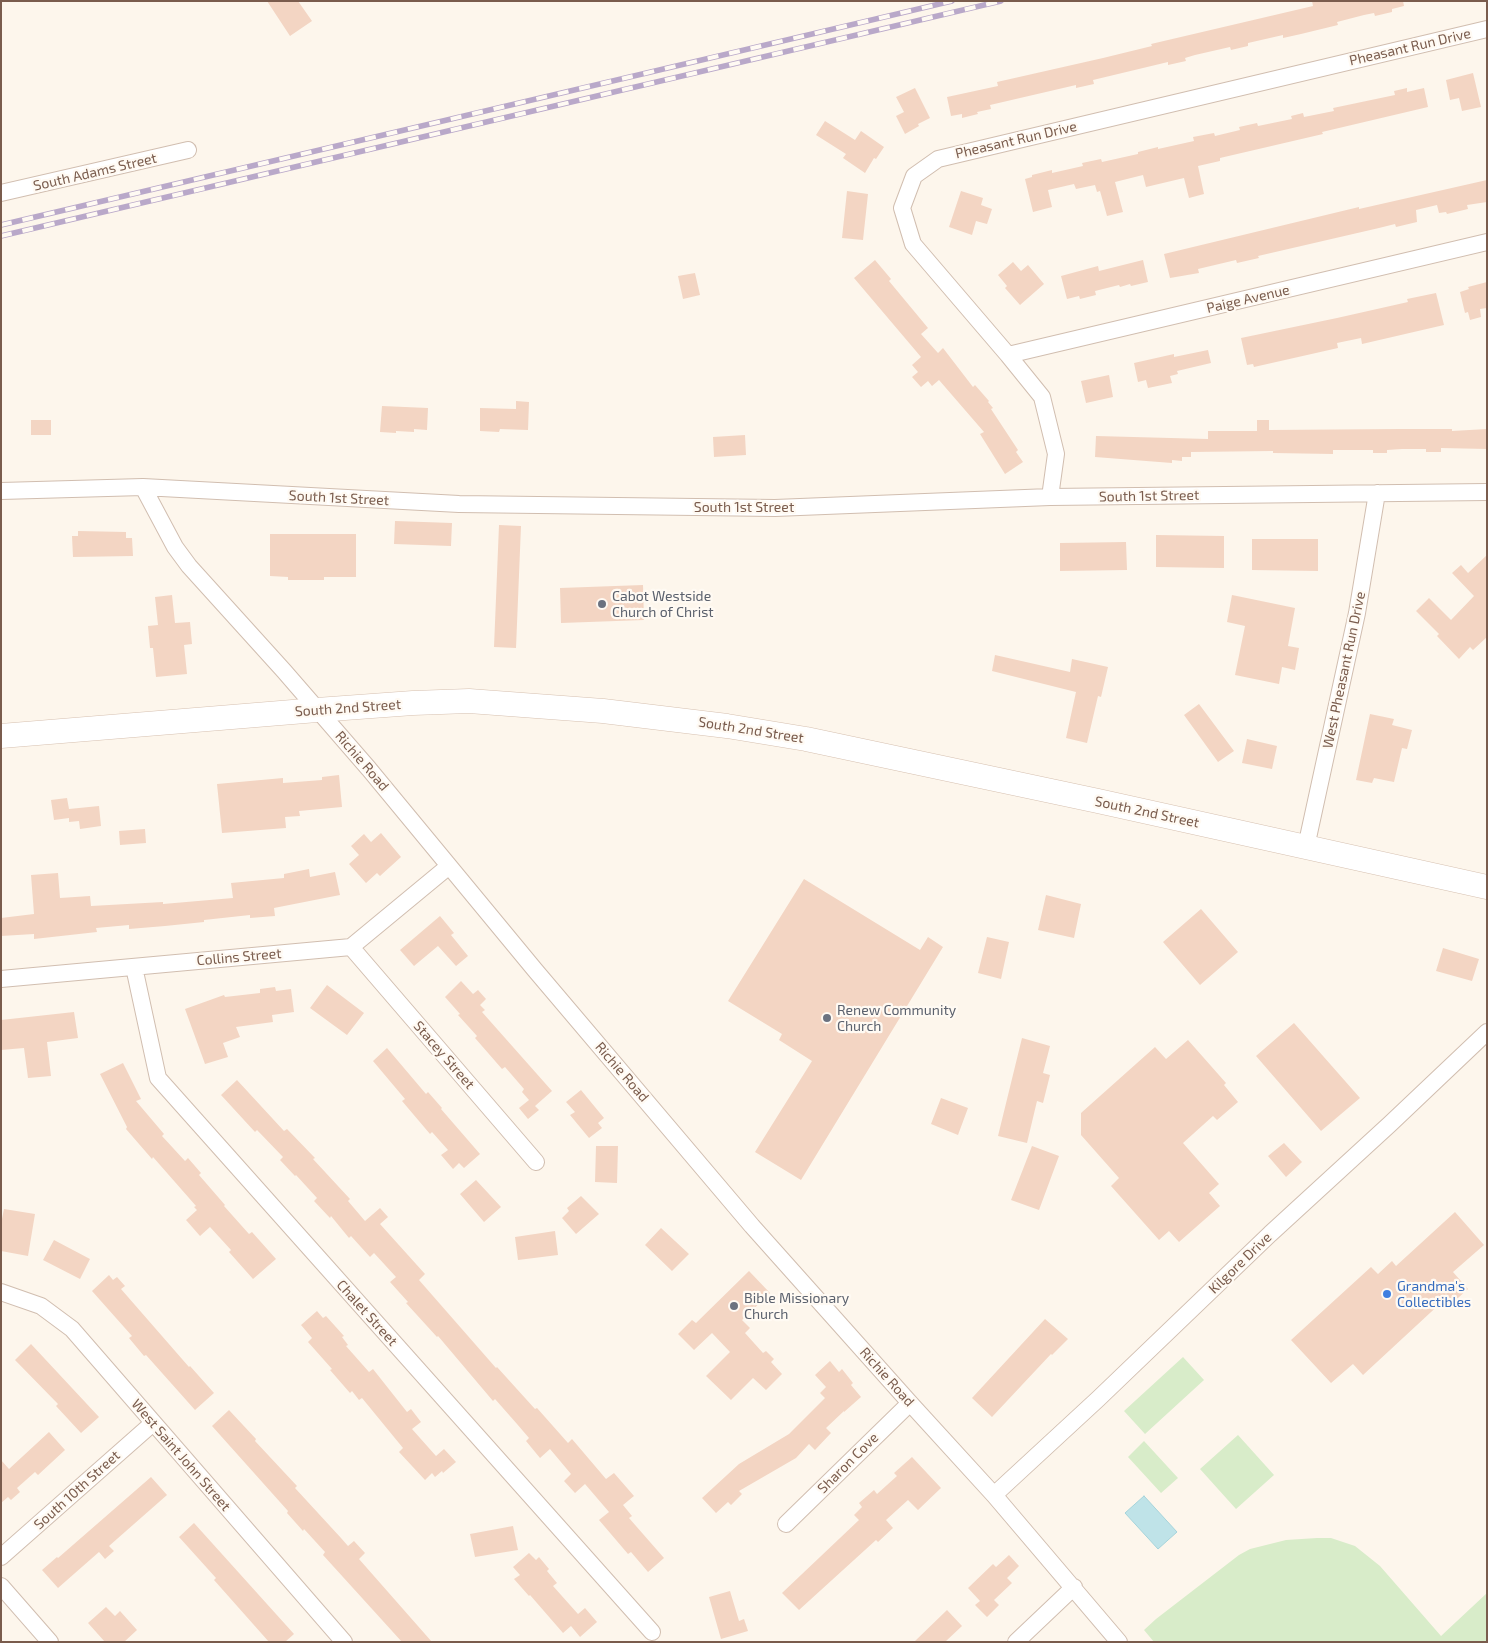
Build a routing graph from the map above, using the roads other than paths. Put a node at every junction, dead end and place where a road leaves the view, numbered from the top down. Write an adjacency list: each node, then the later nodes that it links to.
1 (1487, 29): 5 (street, Pheasant Run Drive)
2 (188, 150): 3 (street, South Adams Street)
3 (1, 193)
4 (1487, 242): 5 (street, Paige Avenue)
5 (1008, 355): 10 (street, Pheasant Run Drive)
6 (142, 487): 7 (street, South 1st Street); 10 (street, South 1st Street); 11 (street, Richie Road)
7 (1, 491)
8 (1487, 492): 9 (street, South 1st Street)
9 (1377, 493): 10 (street, South 1st Street); 13 (street, West Pheasant Run Drive)
10 (1050, 497)
11 (317, 710): 12 (main road, South 2nd Street); 13 (main road, South 2nd Street); 14 (street, Richie Road)
12 (1, 736)
13 (1306, 846): 15 (main road, South 2nd Street)
14 (449, 866): 16 (street); 22 (street, Richie Road)
15 (1487, 887)
16 (351, 947): 17 (street, Collins Street); 20 (street, Stacey Street)
17 (134, 967): 18 (street, Collins Street); 29 (street, Chalet Street)
18 (1, 979)
19 (1487, 1032): 24 (street, Kilgore Drive)
20 (536, 1162)
21 (1, 1292): 23 (street, West Saint John Street)
22 (910, 1403): 24 (street, Richie Road); 25 (street, Sharon Cove)
23 (153, 1423): 26 (street, South 10th Street); 31 (street, West Saint John Street)
24 (994, 1495): 28 (street, Richie Road)
25 (786, 1524)
26 (1, 1557)
27 (1, 1586): 30 (street)
28 (1074, 1587): 32 (street); 33 (street, Richie Road)
29 (652, 1632)
30 (50, 1642)
31 (344, 1642)
32 (1016, 1642)
33 (1120, 1642)

